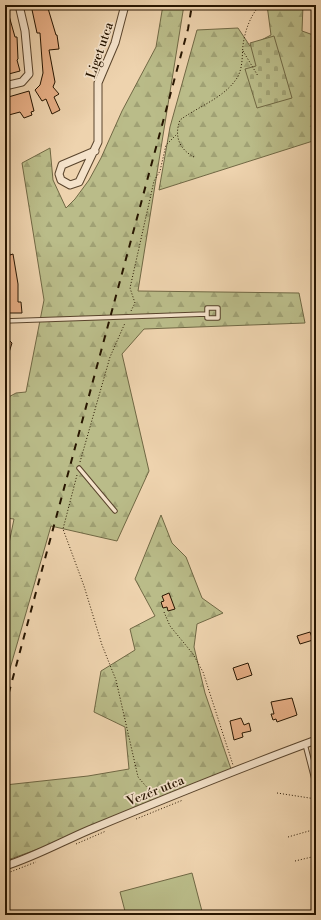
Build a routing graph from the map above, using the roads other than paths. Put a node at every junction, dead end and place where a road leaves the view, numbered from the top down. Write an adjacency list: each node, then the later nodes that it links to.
1 (19, 5): 3 (street)
2 (125, 5): 4 (street, Liget utca)
3 (5, 86)
4 (95, 150): 4 (street, Liget utca)
5 (207, 314): 6 (lane)
6 (5, 321)
7 (79, 468): 8 (lane)
8 (115, 511)
9 (316, 740): 10 (street, Vezér utca)
10 (305, 744): 12 (lane); 14 (street, Vezér utca)
11 (316, 768): 12 (lane)
12 (311, 770): 13 (lane)
13 (316, 787)
14 (5, 866)

